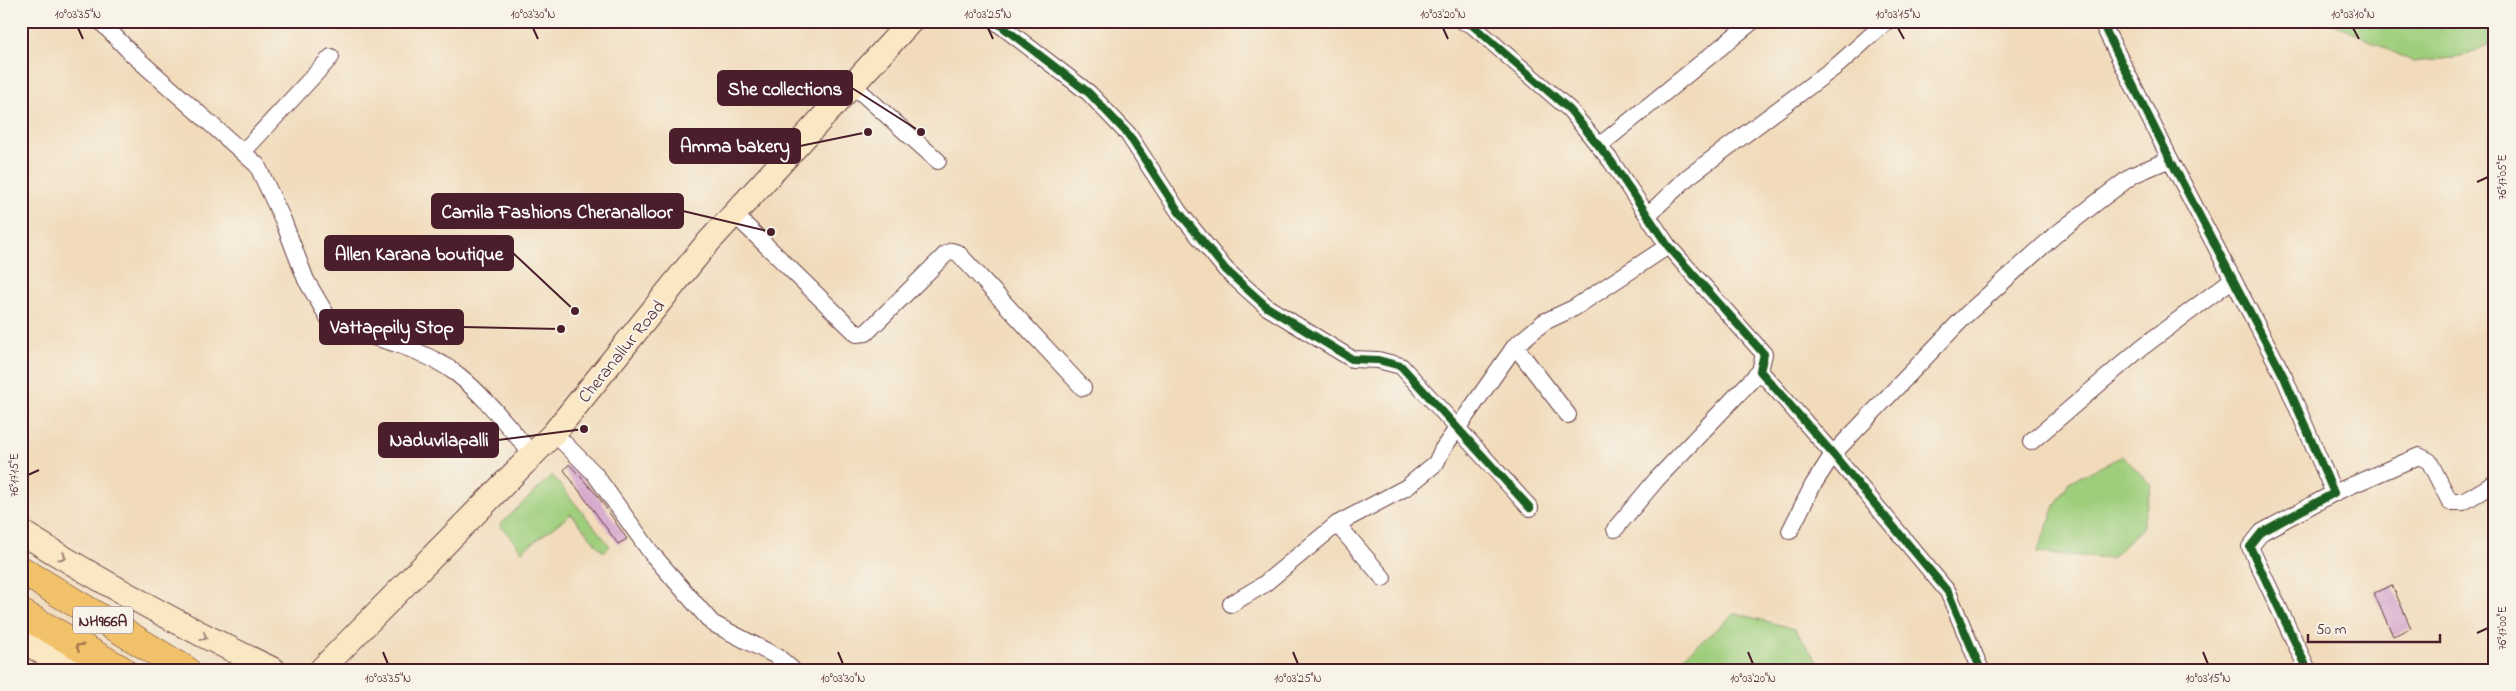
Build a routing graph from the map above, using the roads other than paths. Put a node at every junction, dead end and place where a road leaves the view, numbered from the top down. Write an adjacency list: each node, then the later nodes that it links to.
1 (100, 21): 11 (street)
2 (911, 21): 9 (main road, Cheranallur Road)
3 (995, 21): 22 (street)
4 (1462, 21): 10 (street)
5 (1753, 21): 10 (street)
6 (1887, 21): 15 (street)
7 (2101, 21): 12 (street)
8 (331, 58): 11 (street)
9 (853, 84): 13 (street); 14 (main road, Cheranallur Road)
10 (1599, 146): 15 (street)
11 (243, 152): 26 (street)
12 (2170, 159): 17 (street); 25 (street)
13 (938, 161)
14 (734, 214): 20 (street); 23 (main road, Cheranallur Road)
15 (1649, 214): 16 (street)
16 (1668, 246): 18 (street); 19 (street)
17 (2233, 279): 24 (street); 28 (street)
18 (1515, 346): 21 (street); 22 (street)
19 (1760, 371): 25 (street); 31 (street)
20 (1083, 388)
21 (1568, 415)
22 (1459, 427): 29 (street); 30 (street)
23 (554, 433): 26 (main road, Cheranallur Road); 44 (street)
24 (2031, 442)
25 (1833, 454): 32 (street); 45 (street)
26 (533, 455): 43 (main road, Cheranallur Road)
27 (2495, 483): 28 (street)
28 (2334, 493): 46 (street)
29 (1530, 508)
30 (1337, 524): 35 (street); 36 (street)
31 (1615, 530)
32 (1790, 531)
33 (21, 532): 42 (main road, one-way to 42)
34 (21, 570): 41 (highway, NH966A)
35 (1383, 578)
36 (1231, 604)
37 (21, 613): 40 (highway, NH966A, one-way to 37)
38 (21, 638): 39 (main road)
39 (71, 670)
40 (122, 670)
41 (186, 670)
42 (274, 670)
43 (321, 670)
44 (793, 670)
45 (1981, 670)
46 (2308, 670)

